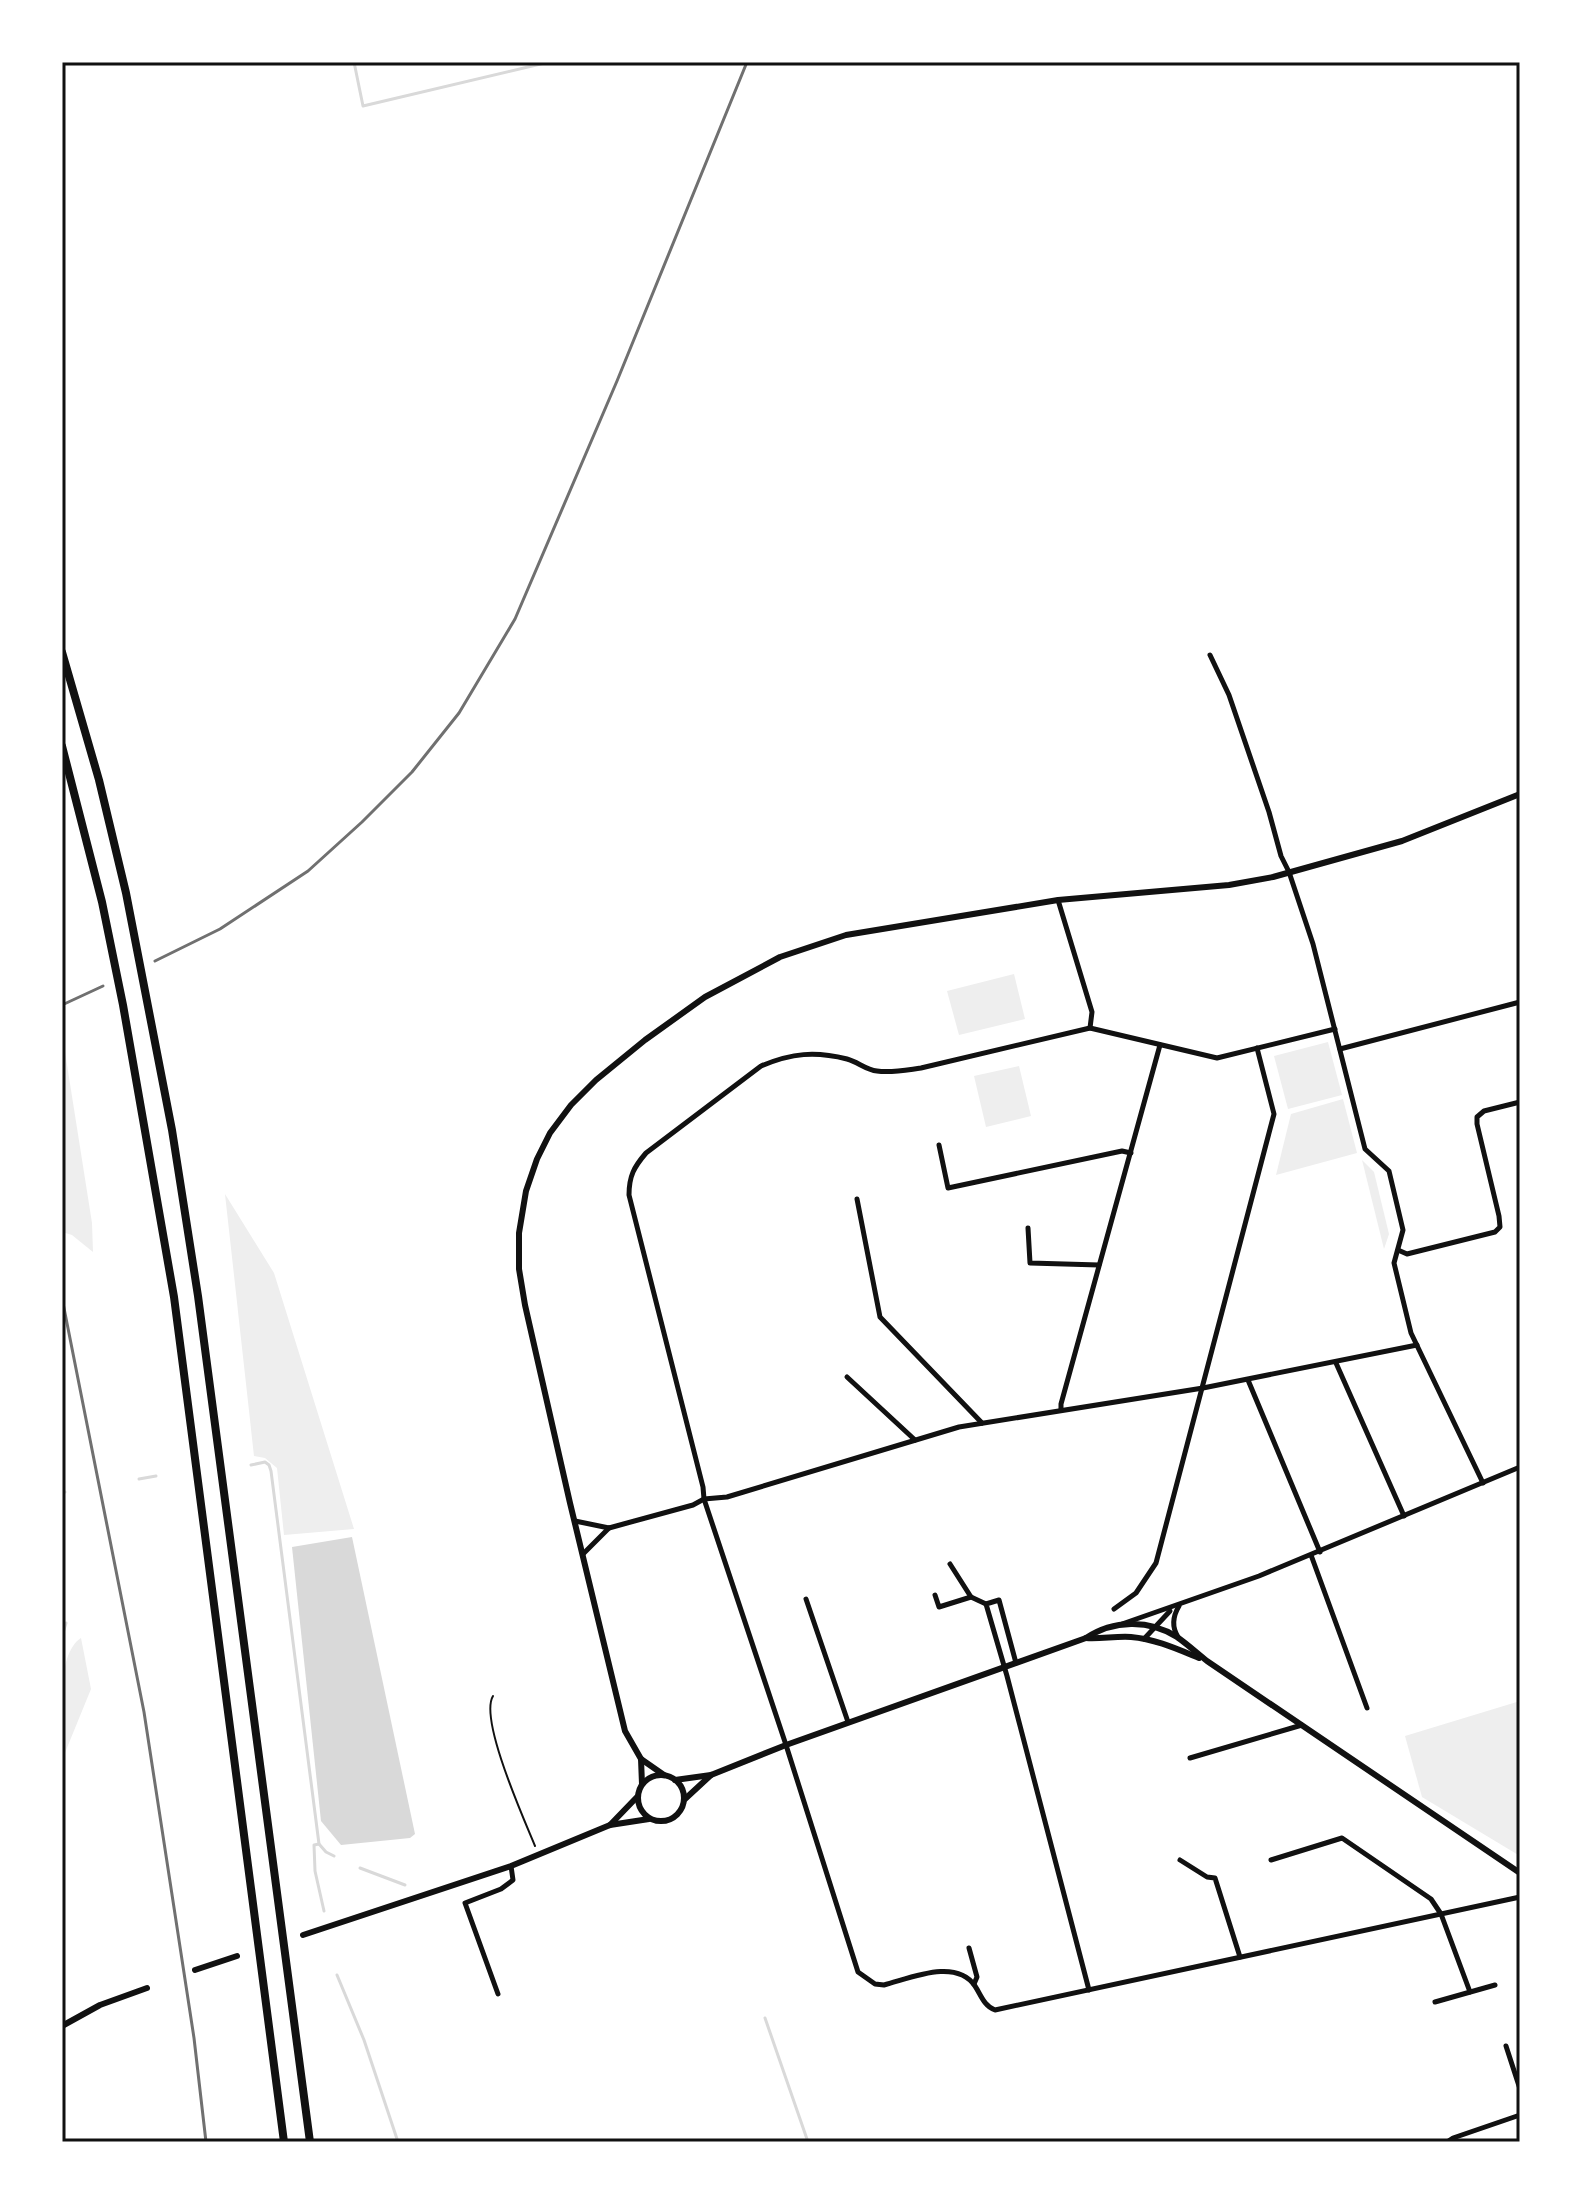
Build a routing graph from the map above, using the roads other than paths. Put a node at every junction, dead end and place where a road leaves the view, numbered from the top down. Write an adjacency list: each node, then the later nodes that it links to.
1 (62, 652): 90 (highway)
2 (1210, 655): 5 (street)
3 (62, 746): 89 (highway)
4 (1520, 794): 5 (main road)
5 (1289, 872): 6 (main road); 9 (street)
6 (1058, 900): 8 (street); 32 (main road)
7 (1520, 1002): 12 (street)
8 (1090, 1028): 10 (street); 30 (street)
9 (1335, 1029): 11 (street); 12 (street)
10 (1160, 1045): 11 (street); 15 (street)
11 (1257, 1048): 24 (street)
12 (1340, 1049): 18 (street)
13 (1520, 1102): 18 (street)
14 (939, 1145): 15 (street)
15 (1131, 1153): 19 (street)
16 (857, 1199): 26 (street)
17 (1028, 1228): 19 (street)
18 (1398, 1250): 20 (street)
19 (1099, 1265): 25 (street)
20 (1417, 1345): 21 (street); 29 (street)
21 (1336, 1363): 23 (street); 31 (street)
22 (847, 1377): 27 (street)
23 (1248, 1380): 24 (street); 34 (street)
24 (1203, 1388): 25 (street); 43 (street)
25 (1061, 1410): 26 (street)
26 (983, 1423): 27 (street)
27 (915, 1440): 30 (street)
28 (1520, 1467): 29 (street)
29 (1483, 1483): 31 (street)
30 (704, 1499): 33 (street); 56 (street)
31 (1404, 1516): 34 (street)
32 (575, 1521): 33 (street); 35 (main road)
33 (609, 1528): 35 (street)
34 (1320, 1552): 36 (street)
35 (583, 1554): 58 (main road)
36 (1311, 1555): 42 (street); 53 (street)
37 (950, 1564): 39 (street)
38 (935, 1595): 39 (street)
39 (971, 1597): 41 (street)
40 (806, 1599): 54 (street)
41 (986, 1604): 51 (street); 52 (street)
42 (1177, 1606): 44 (street); 45 (street); 48 (street)
43 (1114, 1609)
44 (1136, 1621): 45 (main road); 46 (street); 47 (main road)
45 (1154, 1627): 48 (main road); 49 (street)
46 (1129, 1637): 47 (main road); 49 (main road)
47 (1086, 1638): 51 (main road)
48 (1178, 1638): 50 (main road)
49 (1144, 1639): 50 (main road)
50 (1207, 1661): 55 (main road)
51 (1016, 1663): 52 (main road)
52 (1004, 1667): 54 (main road); 81 (street)
53 (1367, 1708)
54 (848, 1722): 56 (main road)
55 (1302, 1725): 57 (street); 70 (main road)
56 (786, 1745): 60 (main road); 78 (street)
57 (1190, 1758)
58 (641, 1759): 59 (main road); 62 (main road)
59 (664, 1775): 61 (main road); 62 (main road)
60 (711, 1775): 61 (main road); 64 (main road)
61 (675, 1780): 64 (main road)
62 (642, 1784): 63 (main road)
63 (637, 1797): 65 (main road); 66 (main road)
64 (685, 1799): 65 (main road)
65 (649, 1819): 66 (main road)
66 (610, 1825): 69 (main road)
67 (1180, 1860): 76 (street)
68 (1271, 1860): 72 (street)
69 (511, 1866): 73 (main road); 83 (street)
70 (1520, 1873)
71 (1519, 1895): 72 (street)
72 (1441, 1914): 76 (street); 82 (street)
73 (303, 1935)
74 (969, 1948): 78 (street)
75 (237, 1956): 77 (main road)
76 (1240, 1958): 81 (street)
77 (195, 1970)
78 (974, 1984): 81 (street)
79 (1495, 1985): 82 (street)
80 (147, 1988): 85 (main road)
81 (1089, 1990)
82 (1470, 1992): 84 (street)
83 (498, 1994)
84 (1435, 2002)
85 (62, 2026)
86 (1506, 2046): 87 (street)
87 (1520, 2089)
88 (1520, 2115): 91 (street)
89 (284, 2142)
90 (310, 2142)
91 (1447, 2142)

